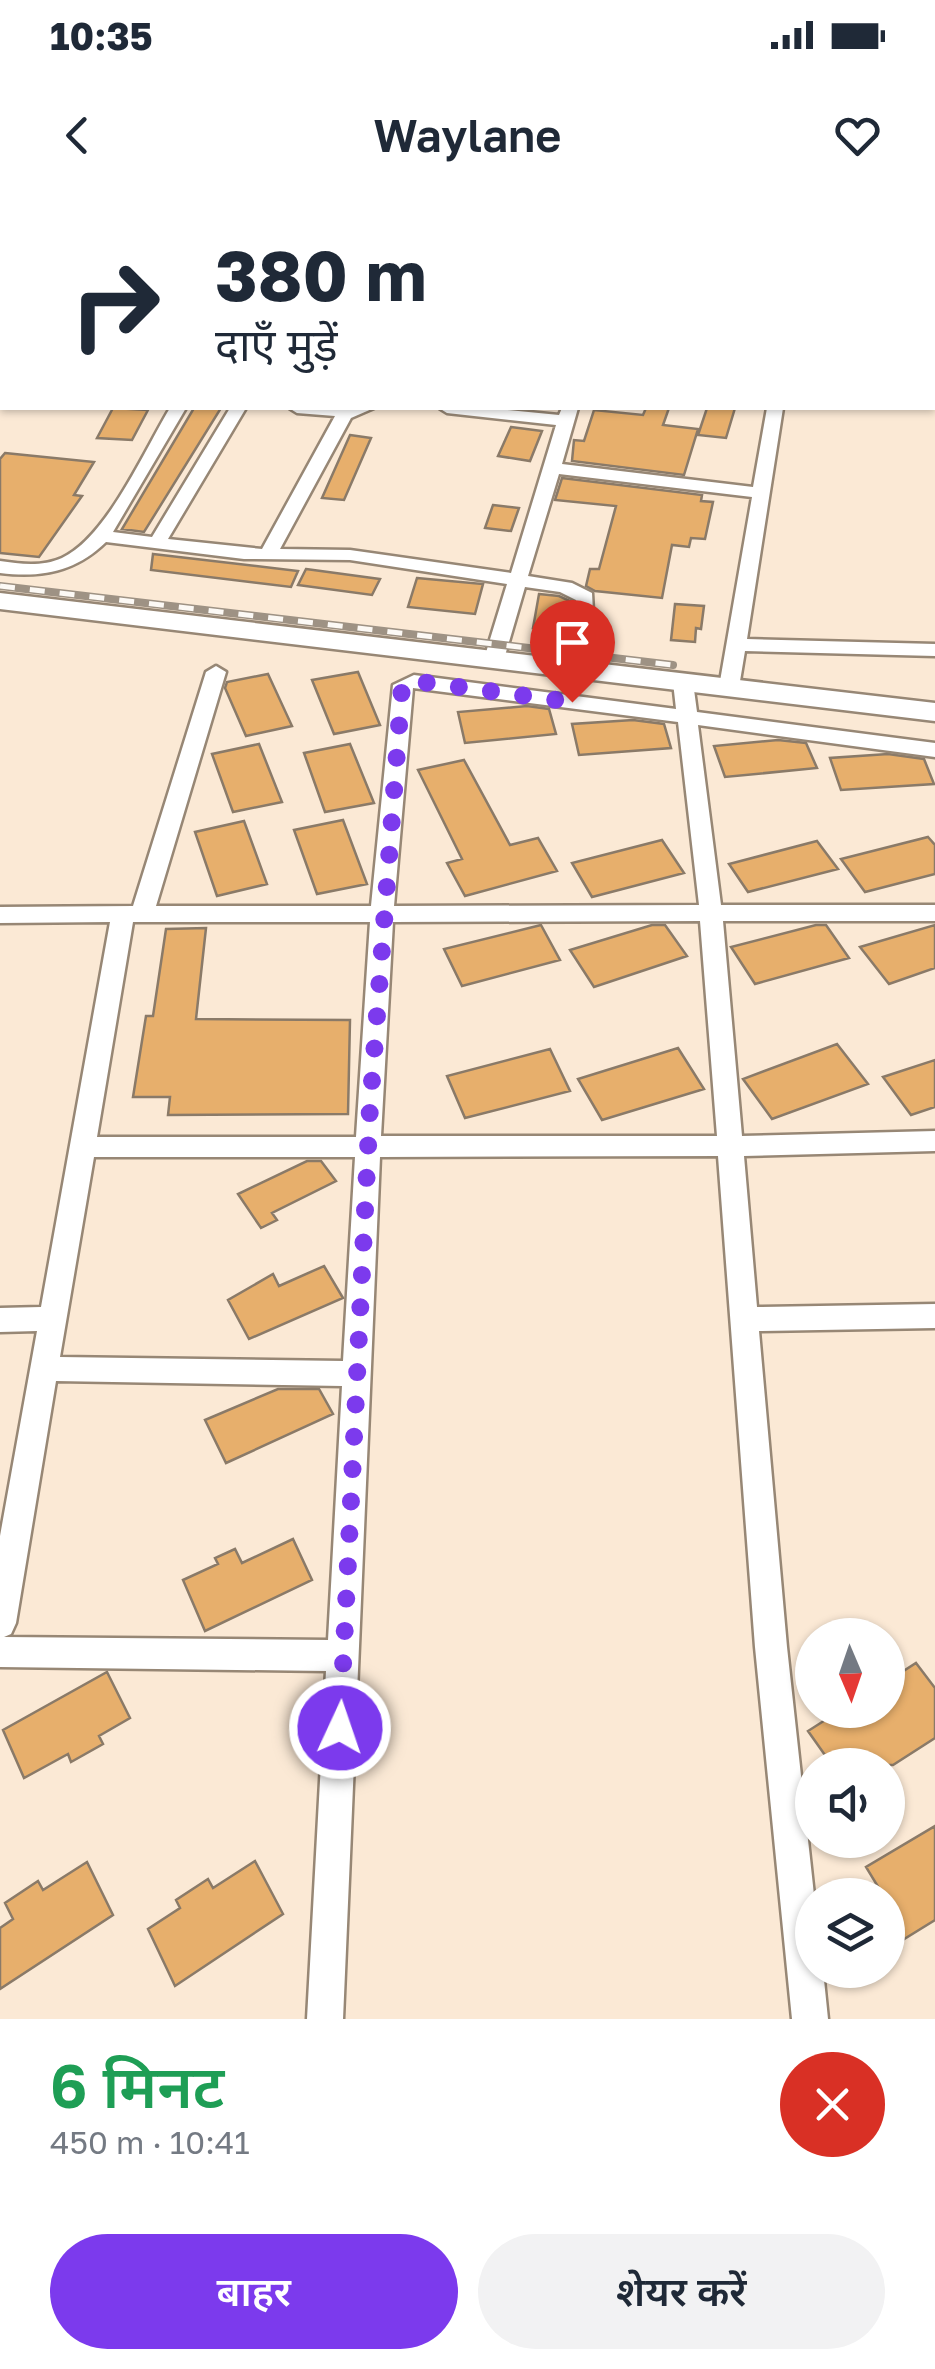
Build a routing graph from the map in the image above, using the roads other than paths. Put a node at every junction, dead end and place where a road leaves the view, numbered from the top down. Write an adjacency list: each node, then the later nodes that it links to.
1 (177, 410): 11 (street)
2 (237, 410): 12 (street)
3 (320, 410): 7 (street)
4 (363, 410): 7 (street)
5 (487, 410): 8 (street)
6 (775, 410): 10 (street)
7 (344, 412): 13 (street)
8 (568, 414): 9 (street)
9 (552, 468): 10 (street); 15 (street)
10 (762, 493): 18 (street)
11 (102, 536): 12 (street); 14 (street)
12 (157, 542): 13 (street)
13 (268, 554): 15 (street)
14 (0, 566)
15 (519, 578): 17 (street); 20 (street)
16 (0, 601): 20 (street)
17 (584, 631)
18 (739, 645): 19 (street); 23 (street)
19 (935, 650)
20 (494, 660): 22 (street)
21 (216, 672): 31 (street)
22 (683, 682): 23 (street); 25 (street)
23 (729, 688): 24 (street)
24 (935, 712)
25 (689, 718): 26 (street); 27 (street); 28 (street)
26 (935, 750)
27 (382, 912): 28 (street); 31 (street); 33 (street)
28 (711, 912): 29 (street); 34 (street)
29 (935, 913)
30 (0, 914): 31 (street)
31 (133, 914): 35 (street)
32 (935, 1141): 34 (street)
33 (368, 1146): 34 (street); 35 (street); 41 (street)
34 (730, 1146): 38 (street)
35 (86, 1147): 37 (street)
36 (935, 1316): 38 (street)
37 (55, 1318): 39 (street); 40 (street)
38 (744, 1319): 46 (street)
39 (0, 1320)
40 (46, 1369): 41 (street); 42 (street)
41 (356, 1374): 44 (street)
42 (0, 1623)
43 (0, 1652): 44 (street)
44 (343, 1656): 45 (street)
45 (325, 2019)
46 (810, 2019)

